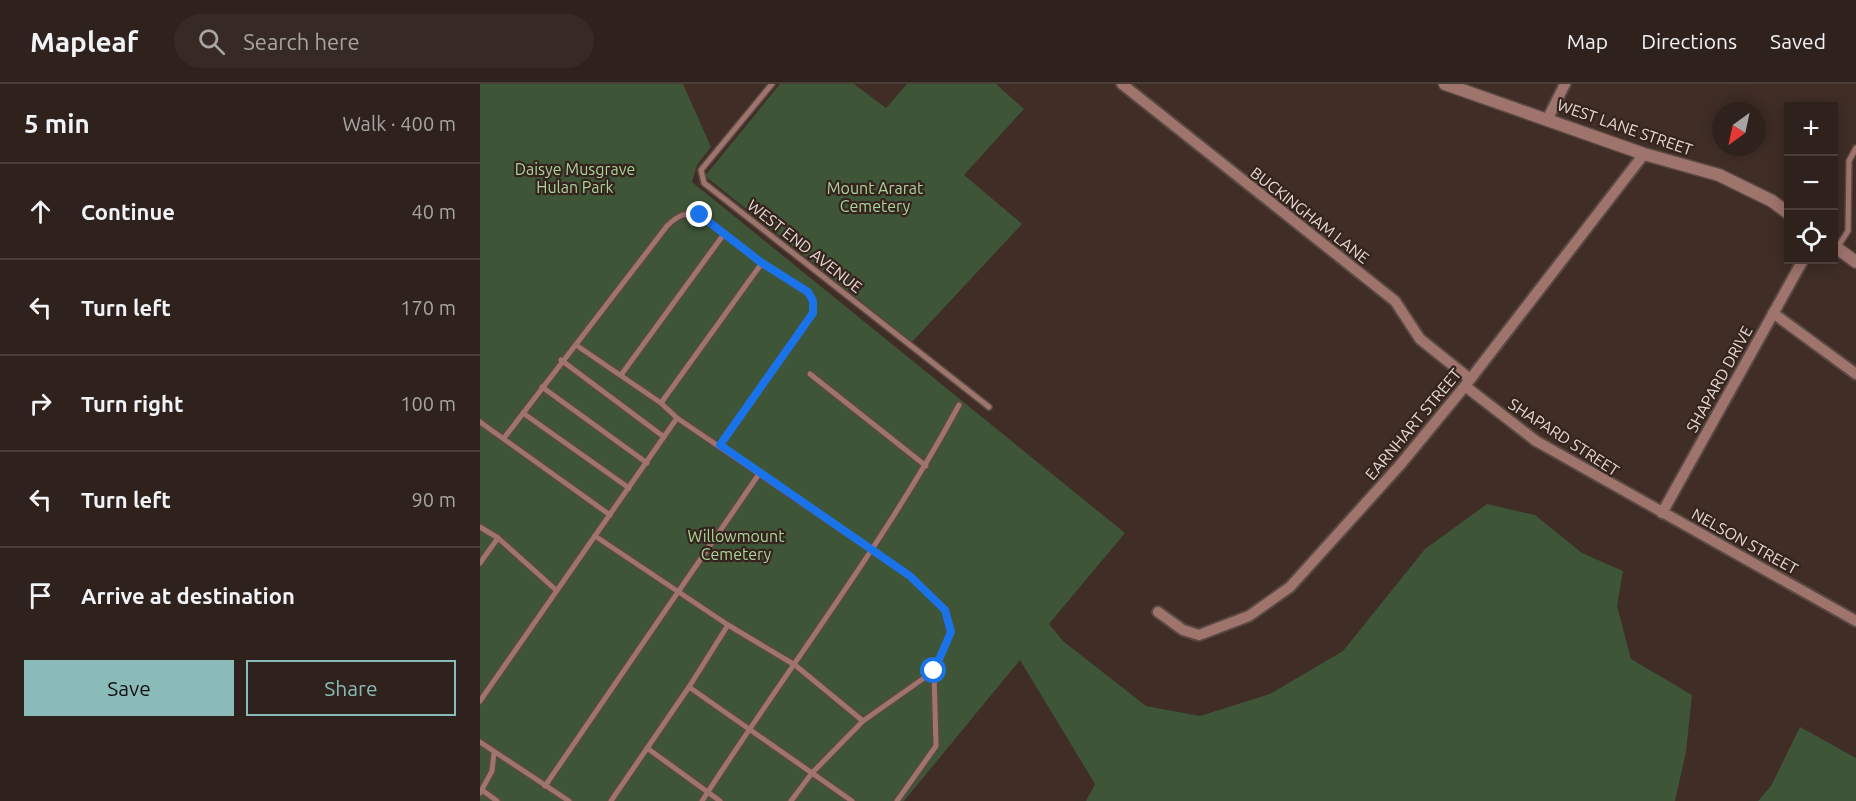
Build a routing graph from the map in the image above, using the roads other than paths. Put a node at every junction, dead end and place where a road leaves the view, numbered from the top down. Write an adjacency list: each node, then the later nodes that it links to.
1 (772, 84): 27 (lane, WEST END AVENUE)
2 (1122, 84): 23 (street, BUCKINGHAM LANE)
3 (1445, 84): 5 (street, WEST LANE STREET)
4 (1565, 84): 5 (street)
5 (1548, 118): 7 (street, WEST LANE STREET)
6 (1856, 148): 9 (lane)
7 (1644, 154): 8 (street, WEST LANE STREET); 23 (street, EARNHART STREET)
8 (1784, 210)
9 (1848, 231): 10 (lane); 12 (lane)
10 (1856, 232)
11 (724, 234): 15 (lane); 18 (lane); 22 (lane)
12 (1838, 243)
13 (1838, 249): 14 (street)
14 (1856, 262)
15 (762, 263): 25 (lane); 33 (lane)
16 (1801, 264): 17 (street, SHAPARD DRIVE)
17 (1773, 313): 21 (street); 39 (street, SHAPARD DRIVE)
18 (576, 345): 19 (lane); 22 (lane)
19 (561, 360): 24 (lane); 31 (lane)
20 (810, 374): 35 (lane)
21 (1856, 374)
22 (621, 375): 25 (lane)
23 (1468, 383): 38 (street, SHAPARD STREET); 48 (street, EARNHART STREET)
24 (542, 387): 28 (lane); 34 (lane)
25 (661, 403): 29 (lane)
26 (959, 405): 35 (lane)
27 (988, 407)
28 (523, 413): 32 (lane); 37 (lane)
29 (677, 418): 31 (lane); 33 (lane)
30 (480, 422): 32 (lane)
31 (664, 437): 34 (lane)
32 (504, 438): 40 (lane)
33 (720, 445): 36 (lane)
34 (647, 463): 37 (lane)
35 (926, 466): 44 (lane)
36 (759, 474): 44 (lane); 46 (lane)
37 (629, 488): 40 (lane)
38 (1619, 490): 39 (street, NELSON STREET)
39 (1662, 513): 49 (street, NELSON STREET)
40 (610, 515): 42 (lane)
41 (480, 527): 43 (lane)
42 (595, 536): 46 (lane); 47 (lane)
43 (498, 538): 45 (lane); 47 (lane)
44 (873, 549): 51 (lane); 52 (lane)
45 (480, 563)
46 (678, 589): 50 (lane); 61 (lane)
47 (556, 590): 54 (lane)
48 (1158, 612)
49 (1856, 621)
50 (728, 625): 51 (lane); 53 (lane)
51 (795, 665): 55 (lane); 56 (lane)
52 (934, 671): 55 (lane); 71 (lane)
53 (689, 687): 56 (lane); 58 (lane)
54 (480, 701)
55 (863, 721): 60 (lane)
56 (750, 728): 60 (lane); 63 (lane)
57 (480, 742): 59 (lane)
58 (647, 748): 63 (lane); 66 (lane)
59 (494, 753): 61 (lane); 62 (lane)
60 (812, 773): 69 (lane); 70 (lane)
61 (545, 786): 65 (lane)
62 (481, 791): 64 (lane)
63 (708, 792): 67 (lane); 68 (lane)
64 (497, 801)
65 (569, 801)
66 (611, 801)
67 (702, 801)
68 (720, 801)
69 (791, 801)
70 (852, 801)
71 (897, 801)

